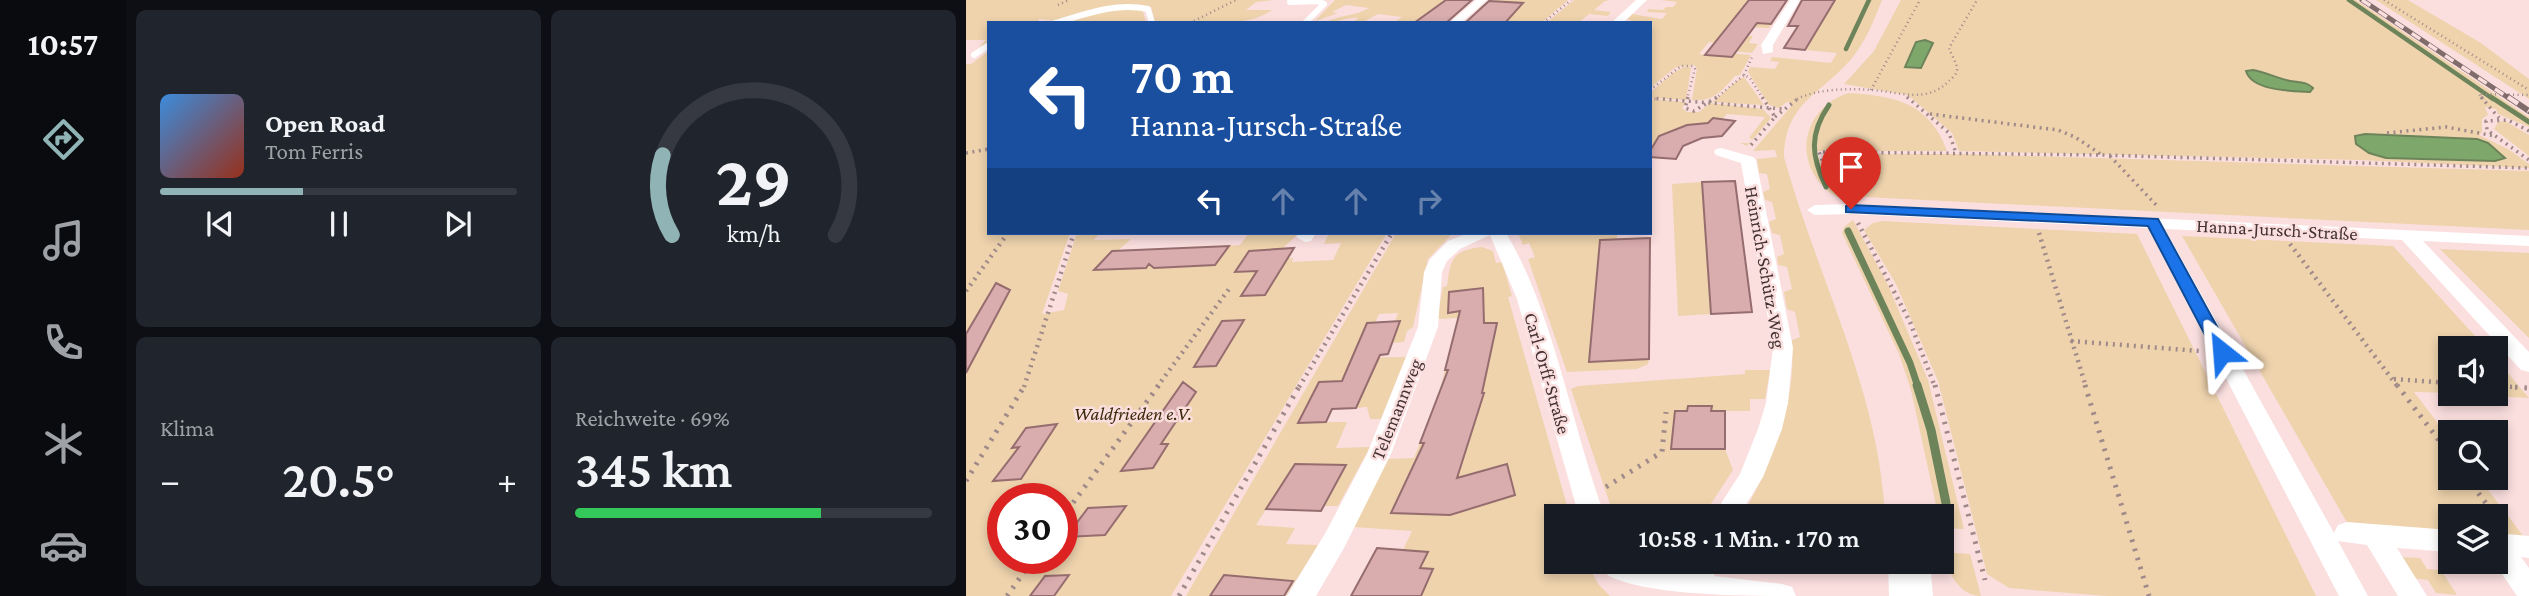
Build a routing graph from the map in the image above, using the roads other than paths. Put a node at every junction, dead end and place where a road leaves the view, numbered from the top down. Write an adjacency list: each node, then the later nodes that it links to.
1 (1482, 0): 8 (street)
2 (1642, 0): 9 (street)
3 (1795, 0): 11 (street)
4 (1290, 2): 7 (lane)
5 (1062, 21): 6 (lane)
6 (1151, 21)
7 (1307, 21)
8 (1456, 21)
9 (1618, 21)
10 (987, 46): 12 (lane)
11 (1767, 52)
12 (974, 55)
13 (1721, 152): 22 (street, Heinrich-Schütz-Weg)
14 (1815, 210): 15 (street, Hanna-Jursch-Straße)
15 (2158, 217): 18 (street, Hanna-Jursch-Straße); 34 (street)
16 (1478, 235): 31 (street, Telemannweg)
17 (1500, 235): 21 (street, Carl-Orff-Straße)
18 (2408, 236): 19 (street, Hanna-Jursch-Straße); 20 (street)
19 (2529, 241)
20 (2529, 365)
21 (1587, 504)
22 (1734, 504)
23 (2347, 533): 24 (street)
24 (2375, 535): 25 (street); 35 (street)
25 (2438, 540)
26 (2509, 545): 30 (street)
27 (1633, 574): 29 (street)
28 (1910, 574): 33 (main road)
29 (1697, 581): 32 (street)
30 (2529, 590)
31 (1301, 596)
32 (1782, 596)
33 (1911, 596)
34 (2354, 596)
35 (2413, 596)

